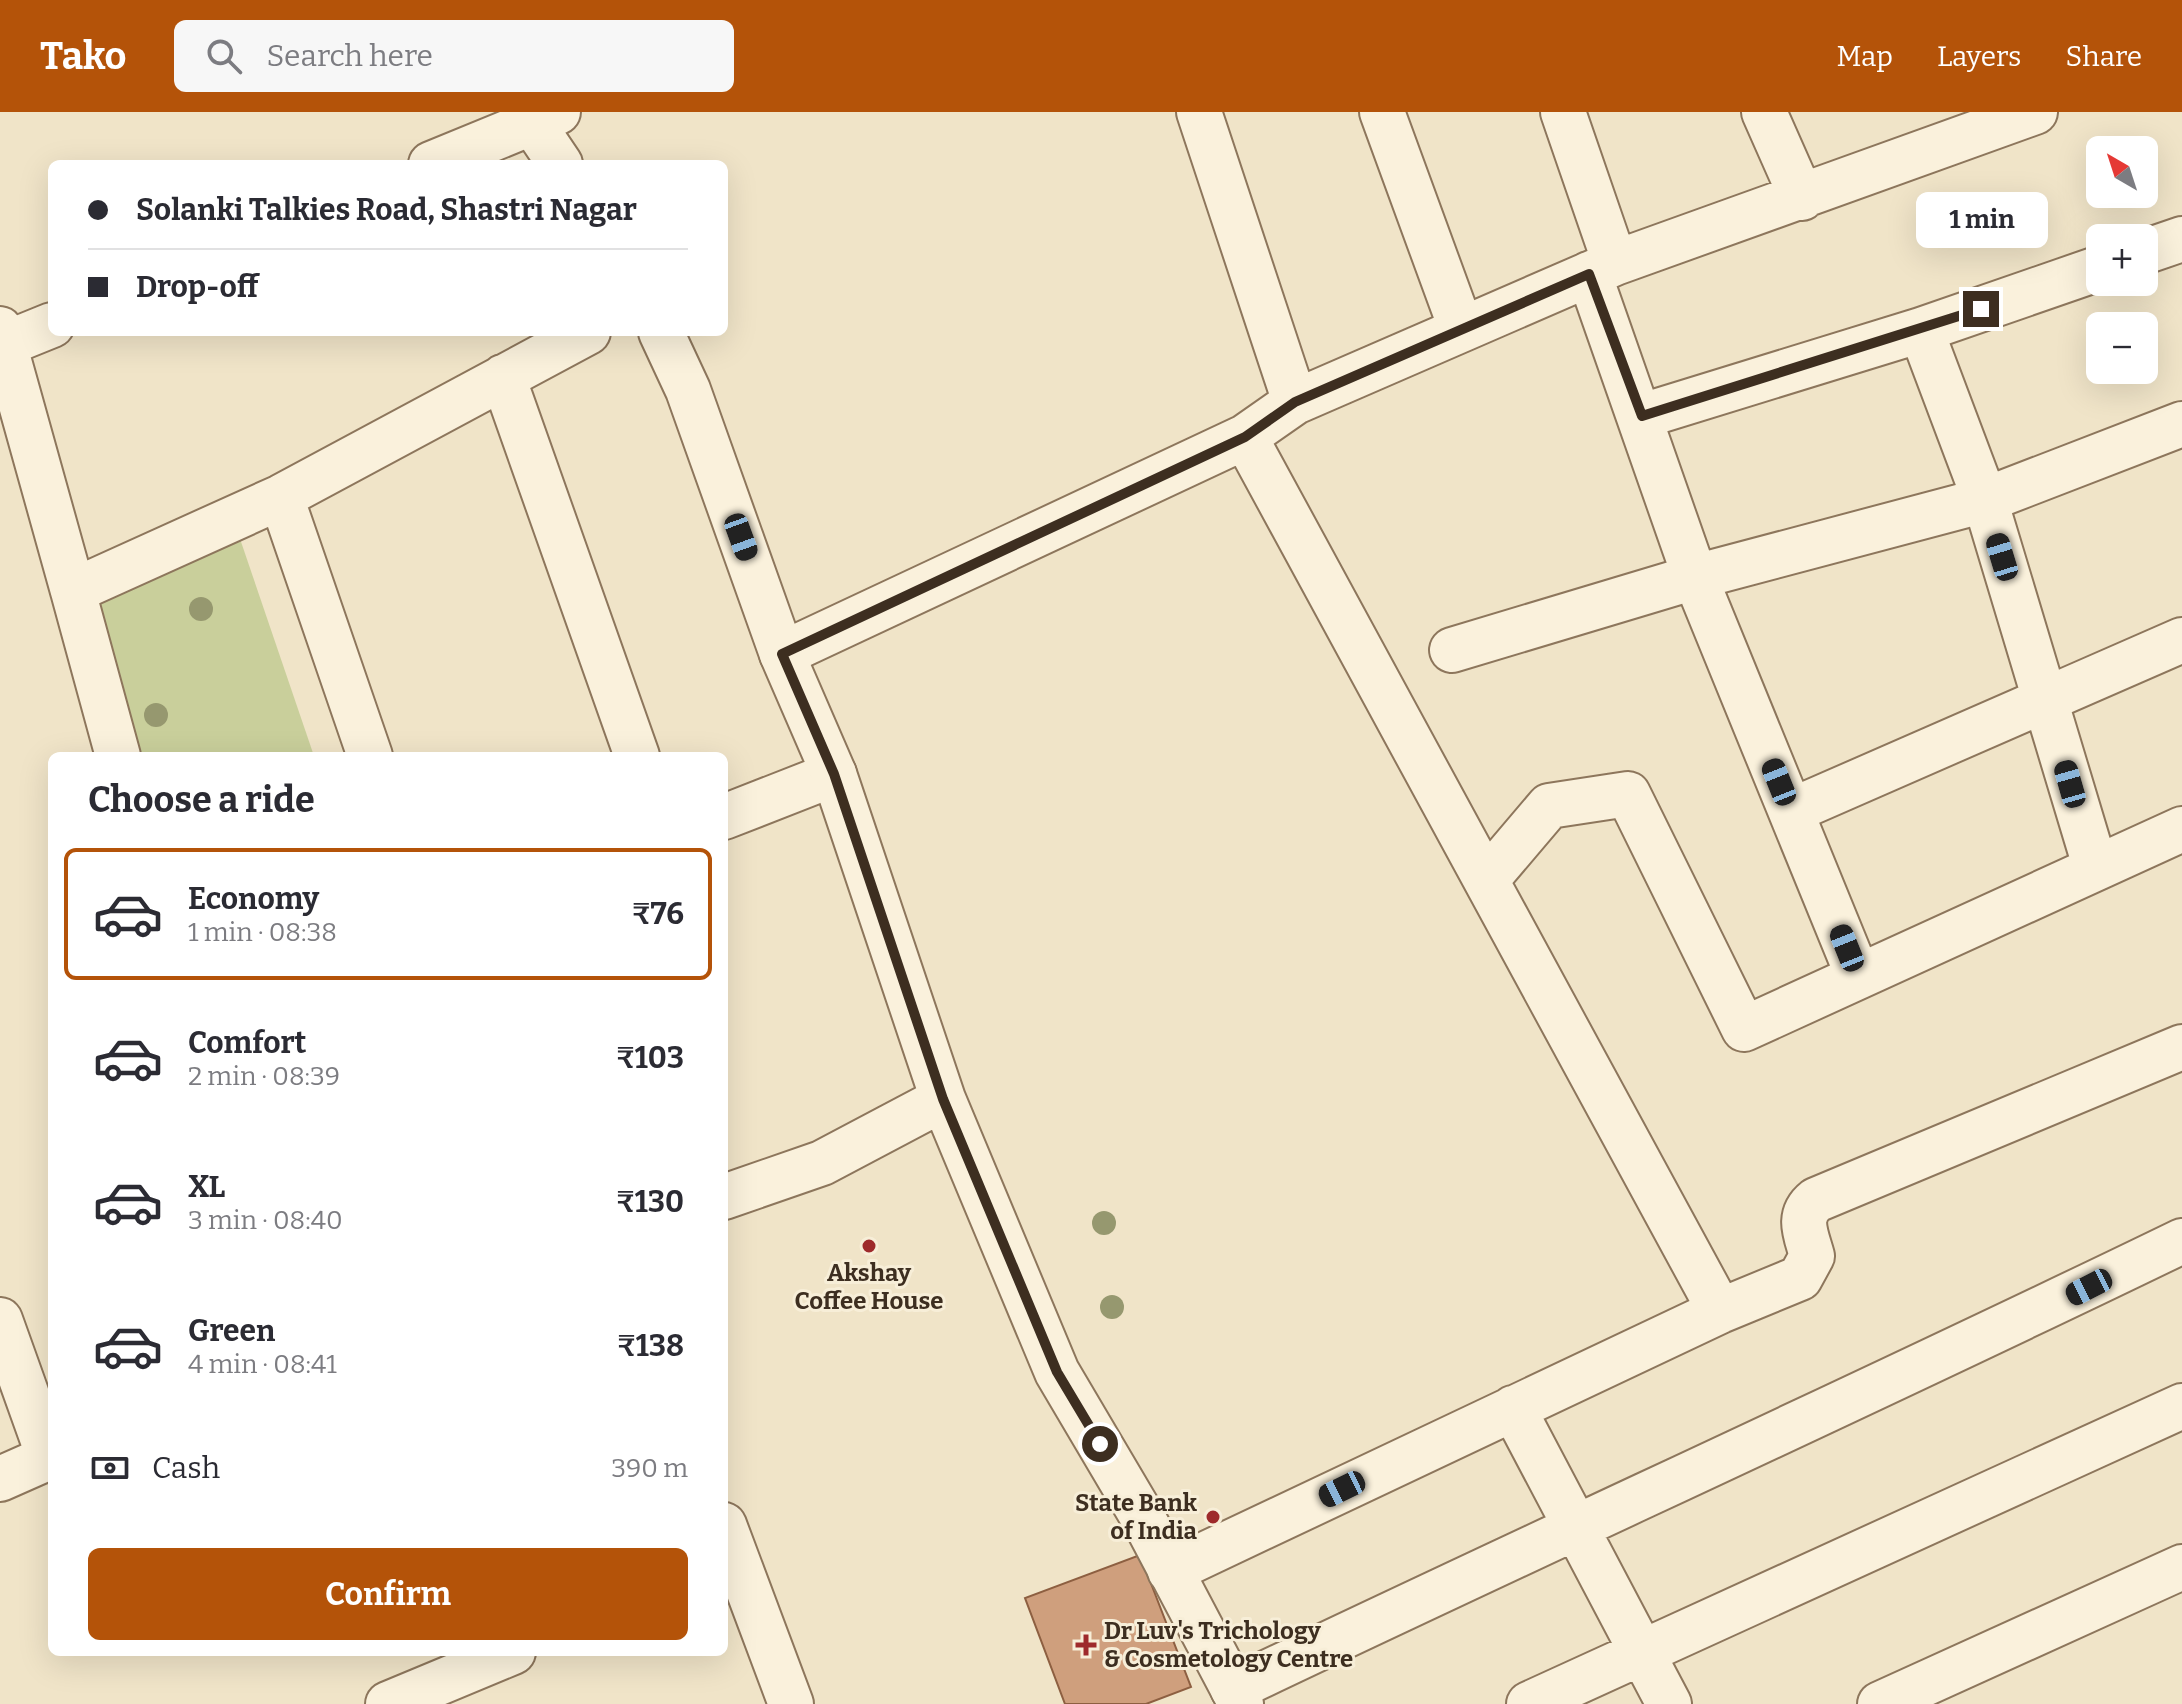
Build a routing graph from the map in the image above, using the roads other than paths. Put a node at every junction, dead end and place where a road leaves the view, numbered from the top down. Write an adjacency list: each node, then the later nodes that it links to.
1 (1199, 112): 21 (street)
2 (1382, 112): 15 (street)
3 (1563, 112): 12 (street)
4 (1764, 112): 9 (street)
5 (2035, 112): 9 (street)
6 (539, 115): 7 (street); 8 (street)
7 (440, 160)
8 (558, 160)
9 (1802, 198): 12 (street)
10 (2182, 239): 11 (street)
11 (2158, 247)
12 (1602, 269): 15 (street); 22 (street)
13 (2086, 273): 16 (street)
14 (48, 326): 19 (street)
15 (1461, 328): 21 (street)
16 (1921, 330): 22 (street); 26 (street)
17 (580, 336): 20 (street)
18 (663, 336): 31 (street)
19 (3, 337): 28 (street)
20 (503, 377): 25 (street); 35 (street)
21 (1295, 402): 24 (street)
22 (1642, 416): 27 (street)
23 (2182, 424): 26 (street)
24 (1245, 437): 31 (street); 41 (street)
25 (281, 497): 28 (street); 34 (street)
26 (1985, 500): 27 (street); 32 (street)
27 (1695, 577): 30 (street); 37 (street)
28 (73, 591): 33 (street)
29 (2181, 643): 32 (street)
30 (1452, 650)
31 (782, 654): 36 (street)
32 (2045, 701): 37 (street); 40 (street)
33 (117, 752)
34 (369, 752)
35 (636, 752)
36 (834, 774): 38 (street); 44 (street)
37 (1791, 811): 42 (street)
38 (728, 815)
39 (2182, 829): 40 (street)
40 (2095, 866): 42 (street)
41 (1487, 879): 42 (street); 47 (street)
42 (1858, 976)
43 (2182, 1047): 47 (street)
44 (943, 1099): 45 (street); 57 (street)
45 (728, 1196)
46 (2182, 1241): 54 (street)
47 (1720, 1311): 50 (street)
48 (0, 1320): 51 (street)
49 (2182, 1406): 58 (street)
50 (1513, 1408): 54 (street); 57 (street)
51 (48, 1452)
52 (48, 1458): 53 (street)
53 (0, 1479)
54 (1573, 1526): 58 (street); 60 (street)
55 (728, 1550): 62 (street)
56 (2182, 1567): 65 (street)
57 (1170, 1571): 60 (street)
58 (1642, 1652): 63 (street); 64 (street)
59 (504, 1656): 61 (street)
60 (1237, 1696)
61 (409, 1700)
62 (791, 1704)
63 (1529, 1704)
64 (1669, 1704)
65 (1880, 1704)

